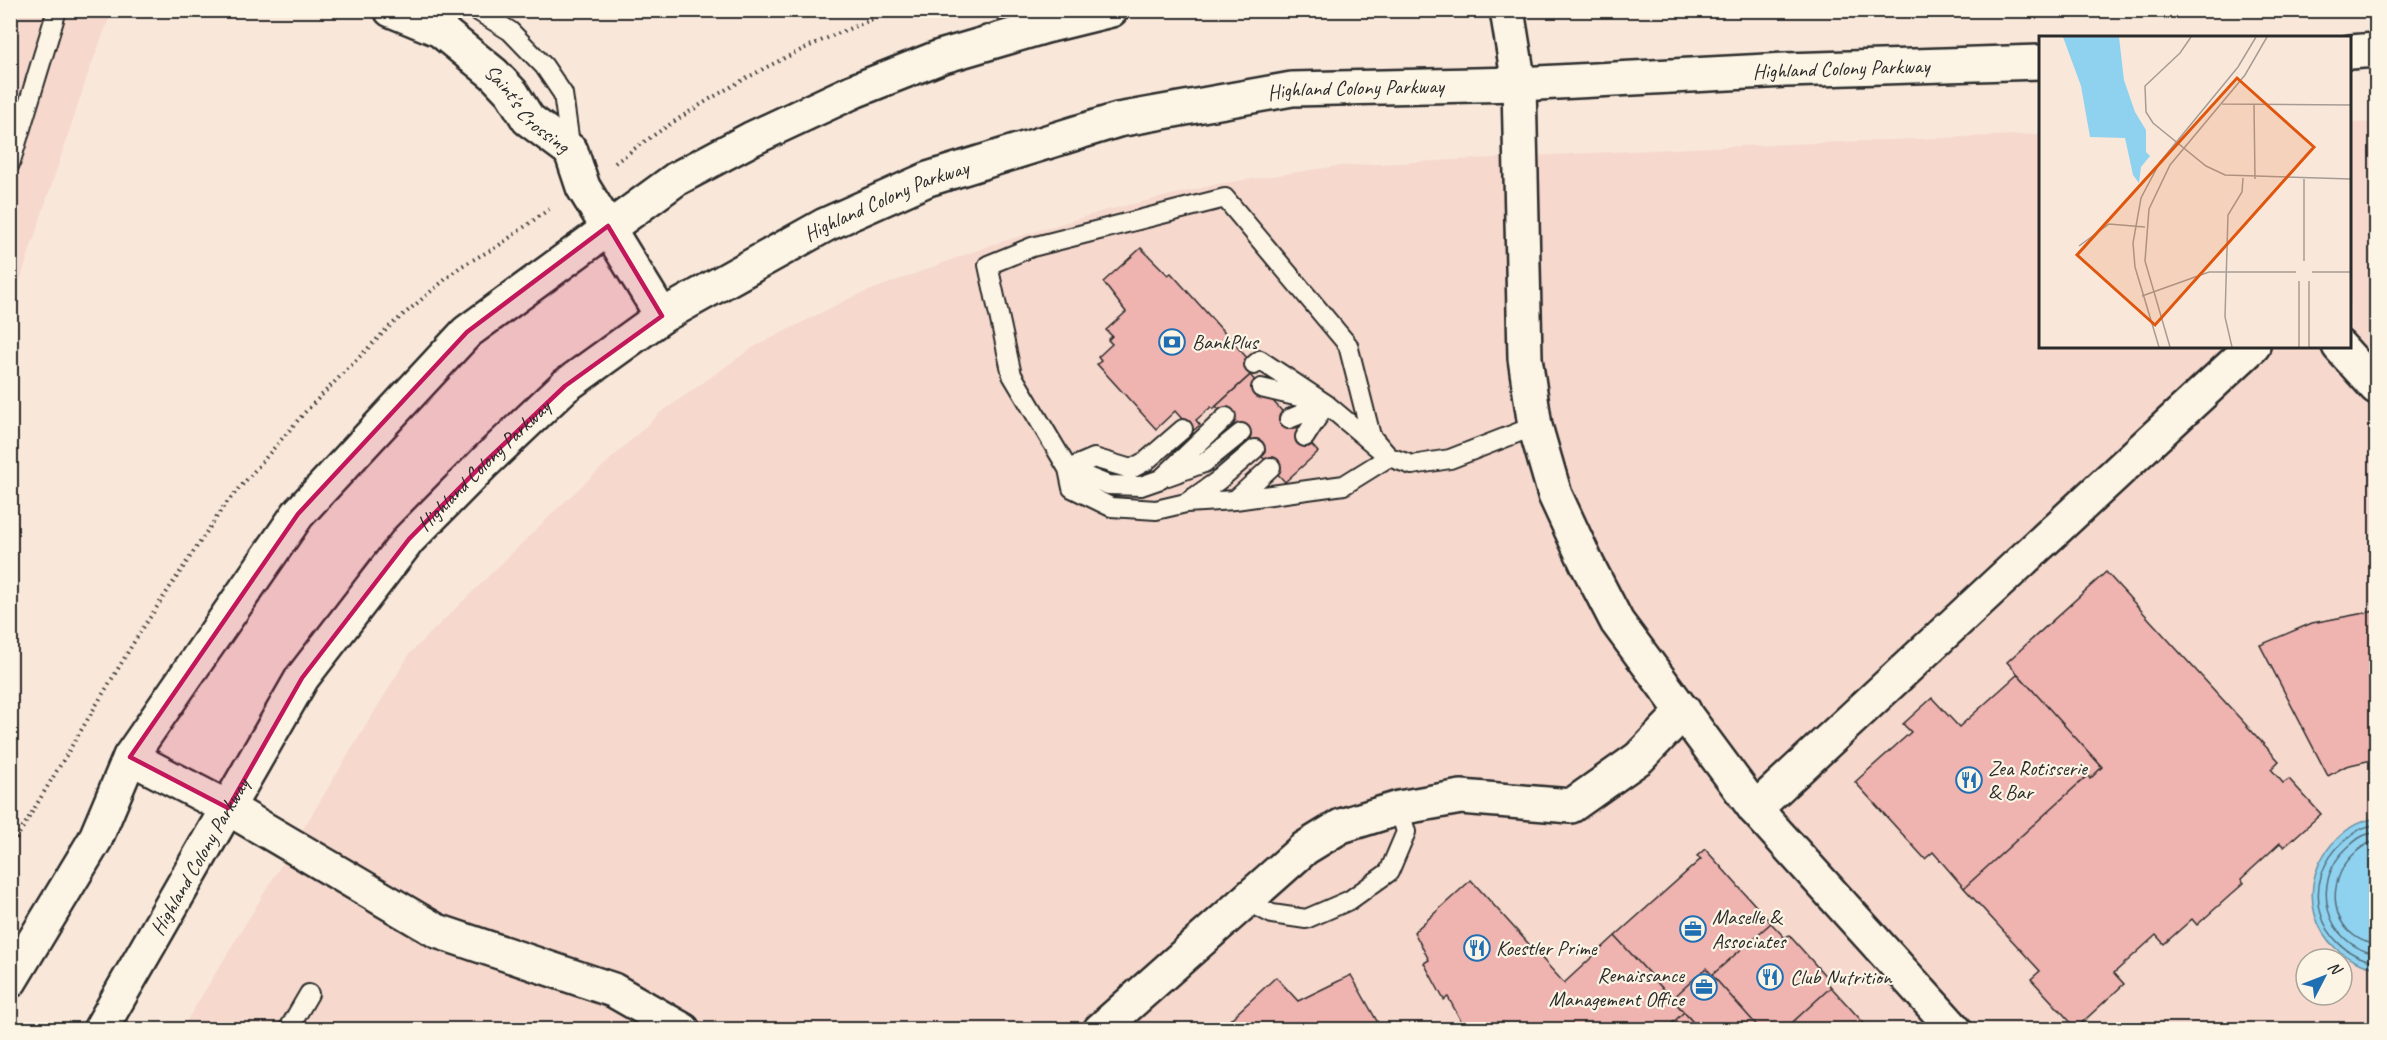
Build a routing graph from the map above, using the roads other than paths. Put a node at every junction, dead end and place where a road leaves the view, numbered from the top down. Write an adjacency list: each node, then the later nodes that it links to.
1 (57, 10): 11 (lane)
2 (391, 10): 10 (street, Saint's Crossing)
3 (476, 10): 10 (lane, Saint's Crossing)
4 (1111, 10): 12 (street)
5 (1507, 10): 9 (street)
6 (2376, 50): 7 (street)
7 (2351, 52)
8 (2039, 62): 9 (street, Highland Colony Parkway)
9 (1519, 84): 13 (street, Highland Colony Parkway); 23 (street)
10 (571, 151): 12 (street)
11 (10, 164)
12 (608, 226): 13 (street); 35 (street)
13 (662, 316): 36 (street, Highland Colony Parkway)
14 (2251, 348): 38 (street)
15 (2341, 348): 17 (street)
16 (1254, 365): 20 (lane)
17 (2376, 387)
18 (1261, 388): 20 (lane)
19 (1275, 404): 20 (lane)
20 (1326, 404): 22 (lane); 26 (lane); 28 (lane)
21 (1226, 417): 31 (lane)
22 (1289, 419)
23 (1535, 426): 28 (lane); 34 (street)
24 (1183, 429): 30 (lane)
25 (1241, 433): 31 (lane)
26 (1305, 437)
27 (1255, 449): 33 (lane)
28 (1389, 457): 30 (lane); 32 (lane)
29 (1271, 467): 32 (lane)
30 (1068, 469): 31 (lane); 33 (lane)
31 (1161, 479)
32 (1235, 500): 33 (lane)
33 (1186, 503)
34 (1684, 711): 37 (street); 38 (street)
35 (130, 757): 36 (street); 40 (street)
36 (228, 808): 42 (street, Highland Colony Parkway); 44 (street)
37 (1399, 808): 39 (street); 39 (lane)
38 (1755, 809): 46 (street)
39 (1244, 900): 45 (street)
40 (10, 981)
41 (309, 994): 43 (lane)
42 (100, 1029)
43 (288, 1029)
44 (683, 1029)
45 (1100, 1029)
46 (1955, 1029)

